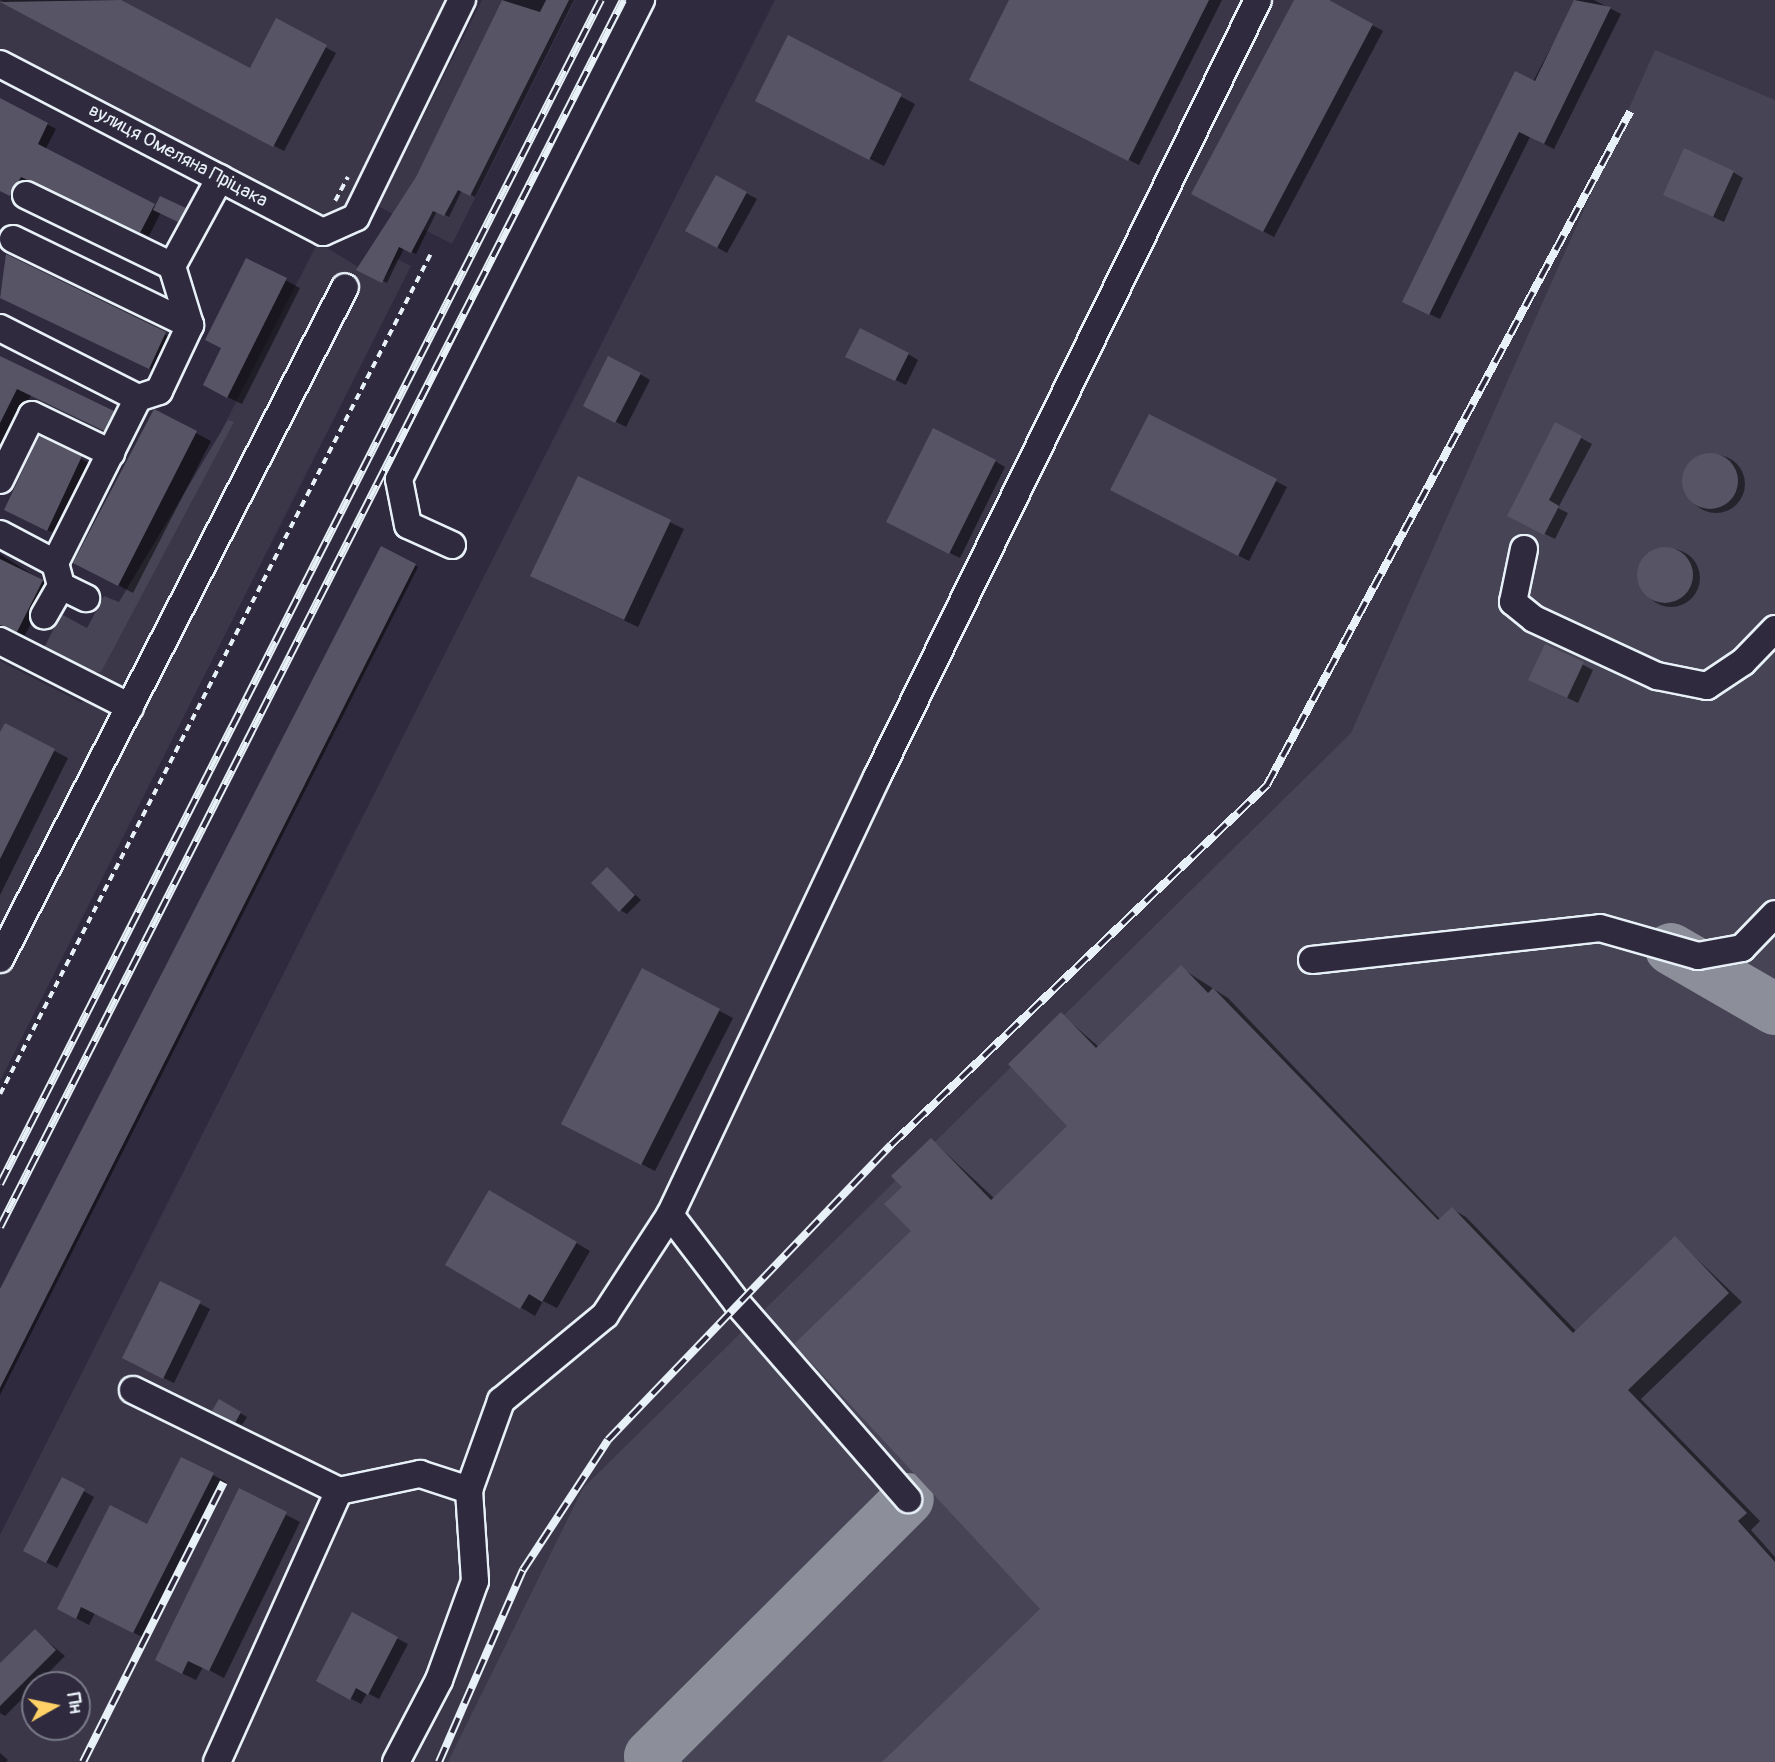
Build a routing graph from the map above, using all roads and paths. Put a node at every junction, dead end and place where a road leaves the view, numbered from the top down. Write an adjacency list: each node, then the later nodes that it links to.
1 (462, 0): 5 (street, вулиця Омеляна Пріцака)
2 (641, 0): 17 (street)
3 (1258, 0): 29 (street)
4 (0, 64): 5 (street, вулиця Омеляна Пріцака)
5 (220, 178): 9 (street)
6 (26, 195): 9 (street)
7 (13, 239): 11 (street)
8 (429, 255): 28 (path)
9 (172, 267): 11 (street)
10 (345, 287): 24 (street)
11 (190, 326): 13 (street)
12 (0, 328): 13 (street)
13 (138, 398): 14 (street)
14 (111, 453): 15 (street); 19 (street)
15 (0, 480)
16 (0, 534): 19 (street)
17 (452, 545)
18 (1524, 549): 22 (street)
19 (58, 574): 20 (street); 21 (street)
20 (86, 598)
21 (44, 616)
22 (1775, 629)
23 (0, 641): 24 (street)
24 (130, 707): 26 (street)
25 (1775, 914): 27 (street)
26 (0, 959)
27 (1312, 960)
28 (0, 1094)
29 (670, 1215): 31 (street); 33 (street)
30 (133, 1390): 32 (street)
31 (469, 1490): 32 (street); 35 (street)
32 (339, 1491): 34 (street)
33 (908, 1499)
34 (217, 1762)
35 (396, 1762)

